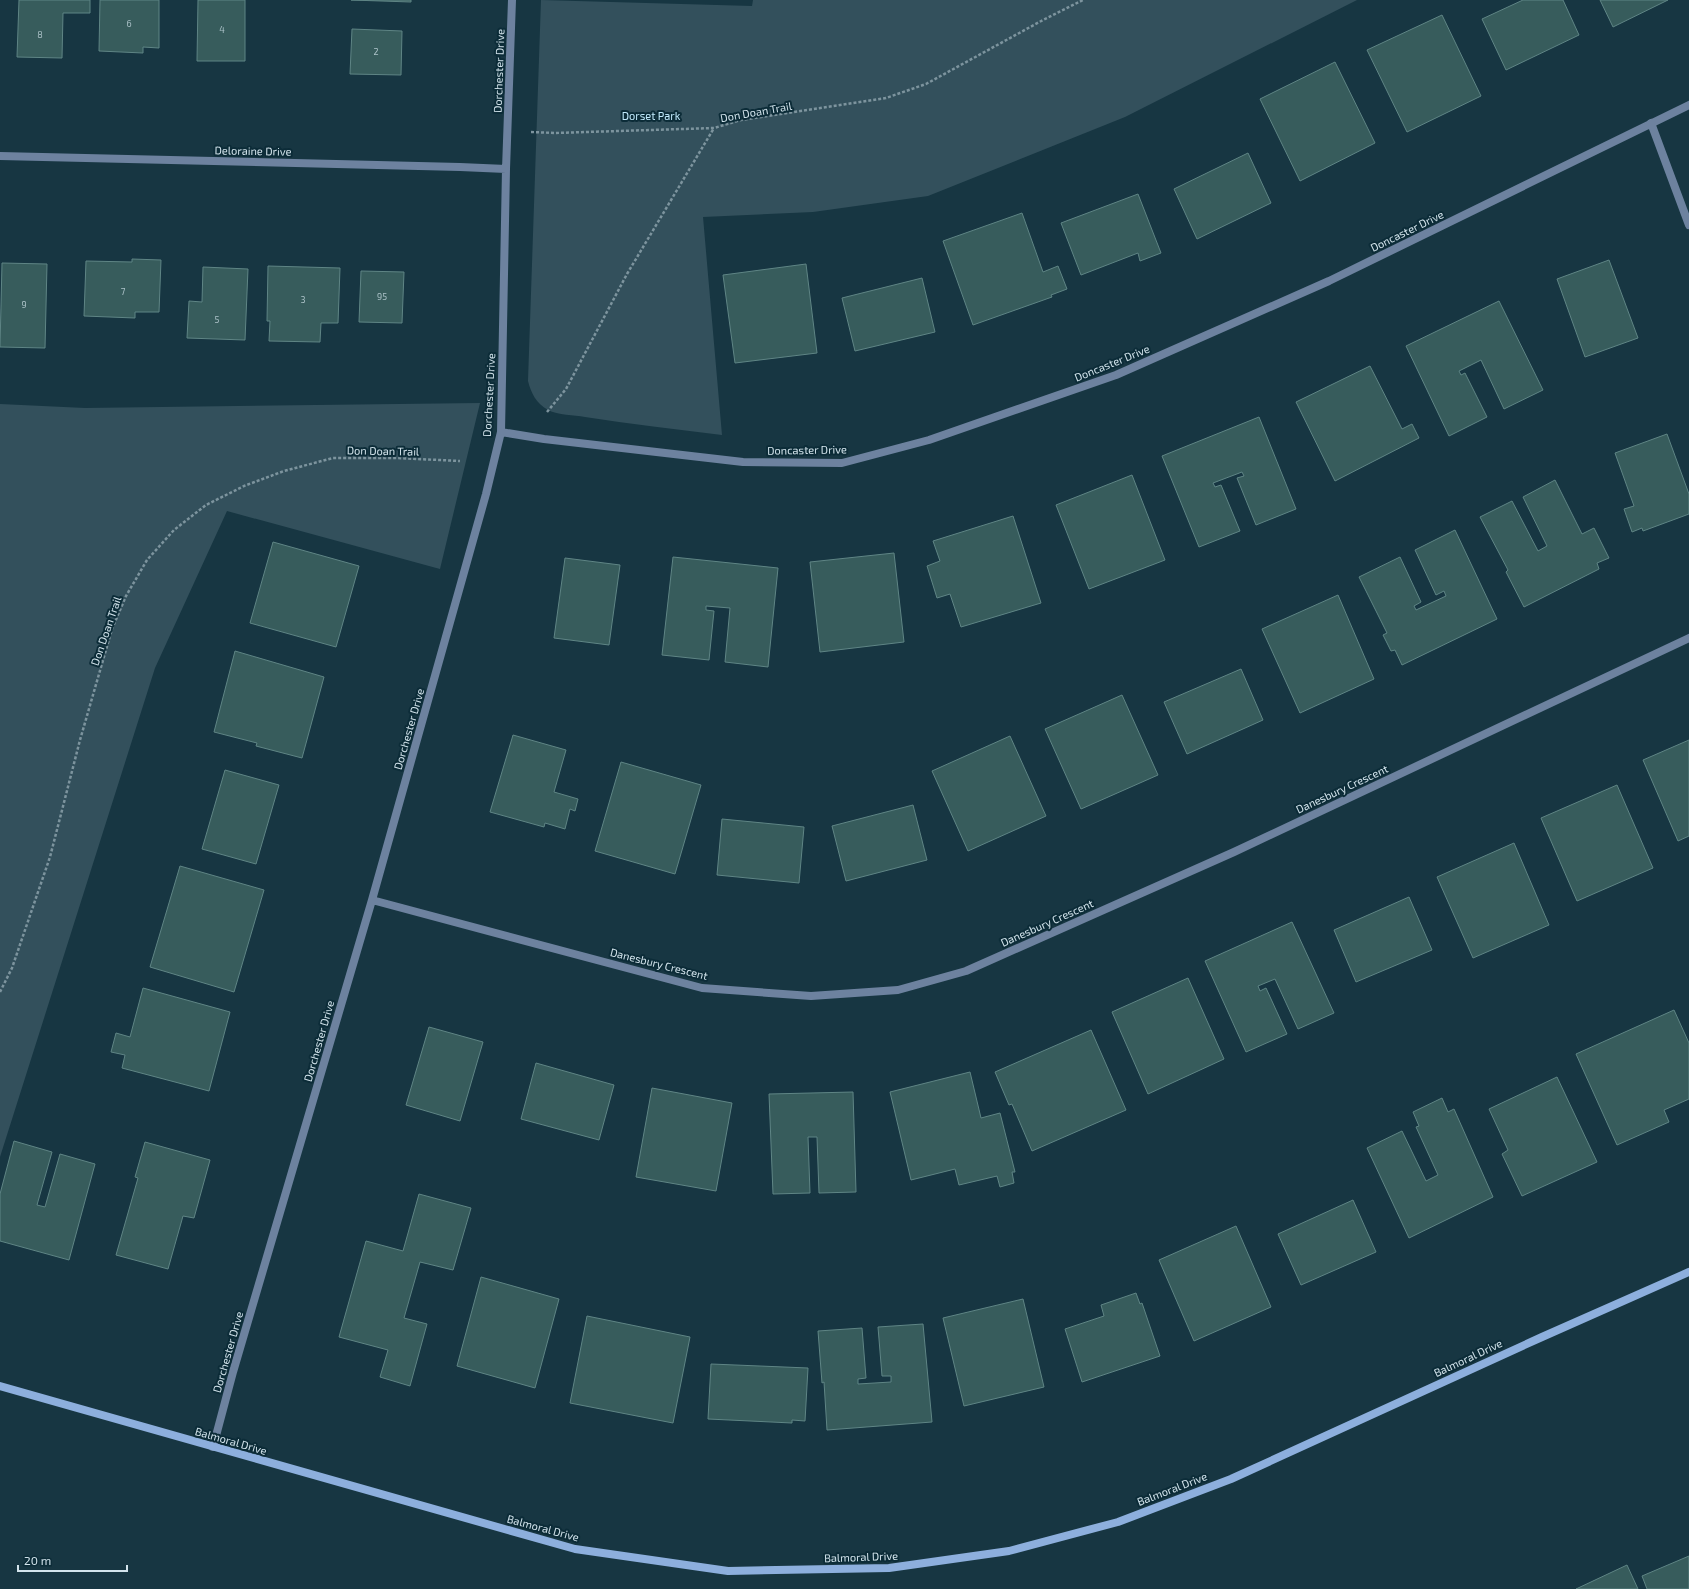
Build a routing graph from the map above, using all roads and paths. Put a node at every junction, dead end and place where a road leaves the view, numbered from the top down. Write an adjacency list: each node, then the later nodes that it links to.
1 (512, 0): 6 (street, Dorchester Drive)
2 (1083, 0): 5 (path, Don Doan Trail)
3 (1689, 105): 4 (street, Doncaster Drive)
4 (1651, 123): 9 (street); 11 (street, Doncaster Drive)
5 (714, 128): 6 (path); 10 (path, Don Doan Trail)
6 (508, 131): 8 (street, Dorchester Drive)
7 (0, 156): 8 (street, Deloraine Drive)
8 (506, 169): 11 (street, Dorchester Drive)
9 (1689, 225)
10 (547, 412)
11 (501, 432): 14 (street, Dorchester Drive)
12 (460, 461): 15 (path, Don Doan Trail)
13 (1689, 638): 14 (street, Danesbury Crescent)
14 (372, 900): 18 (street, Dorchester Drive)
15 (0, 992)
16 (1689, 1272): 18 (street, Balmoral Drive)
17 (0, 1386): 18 (street, Balmoral Drive)
18 (213, 1447)

